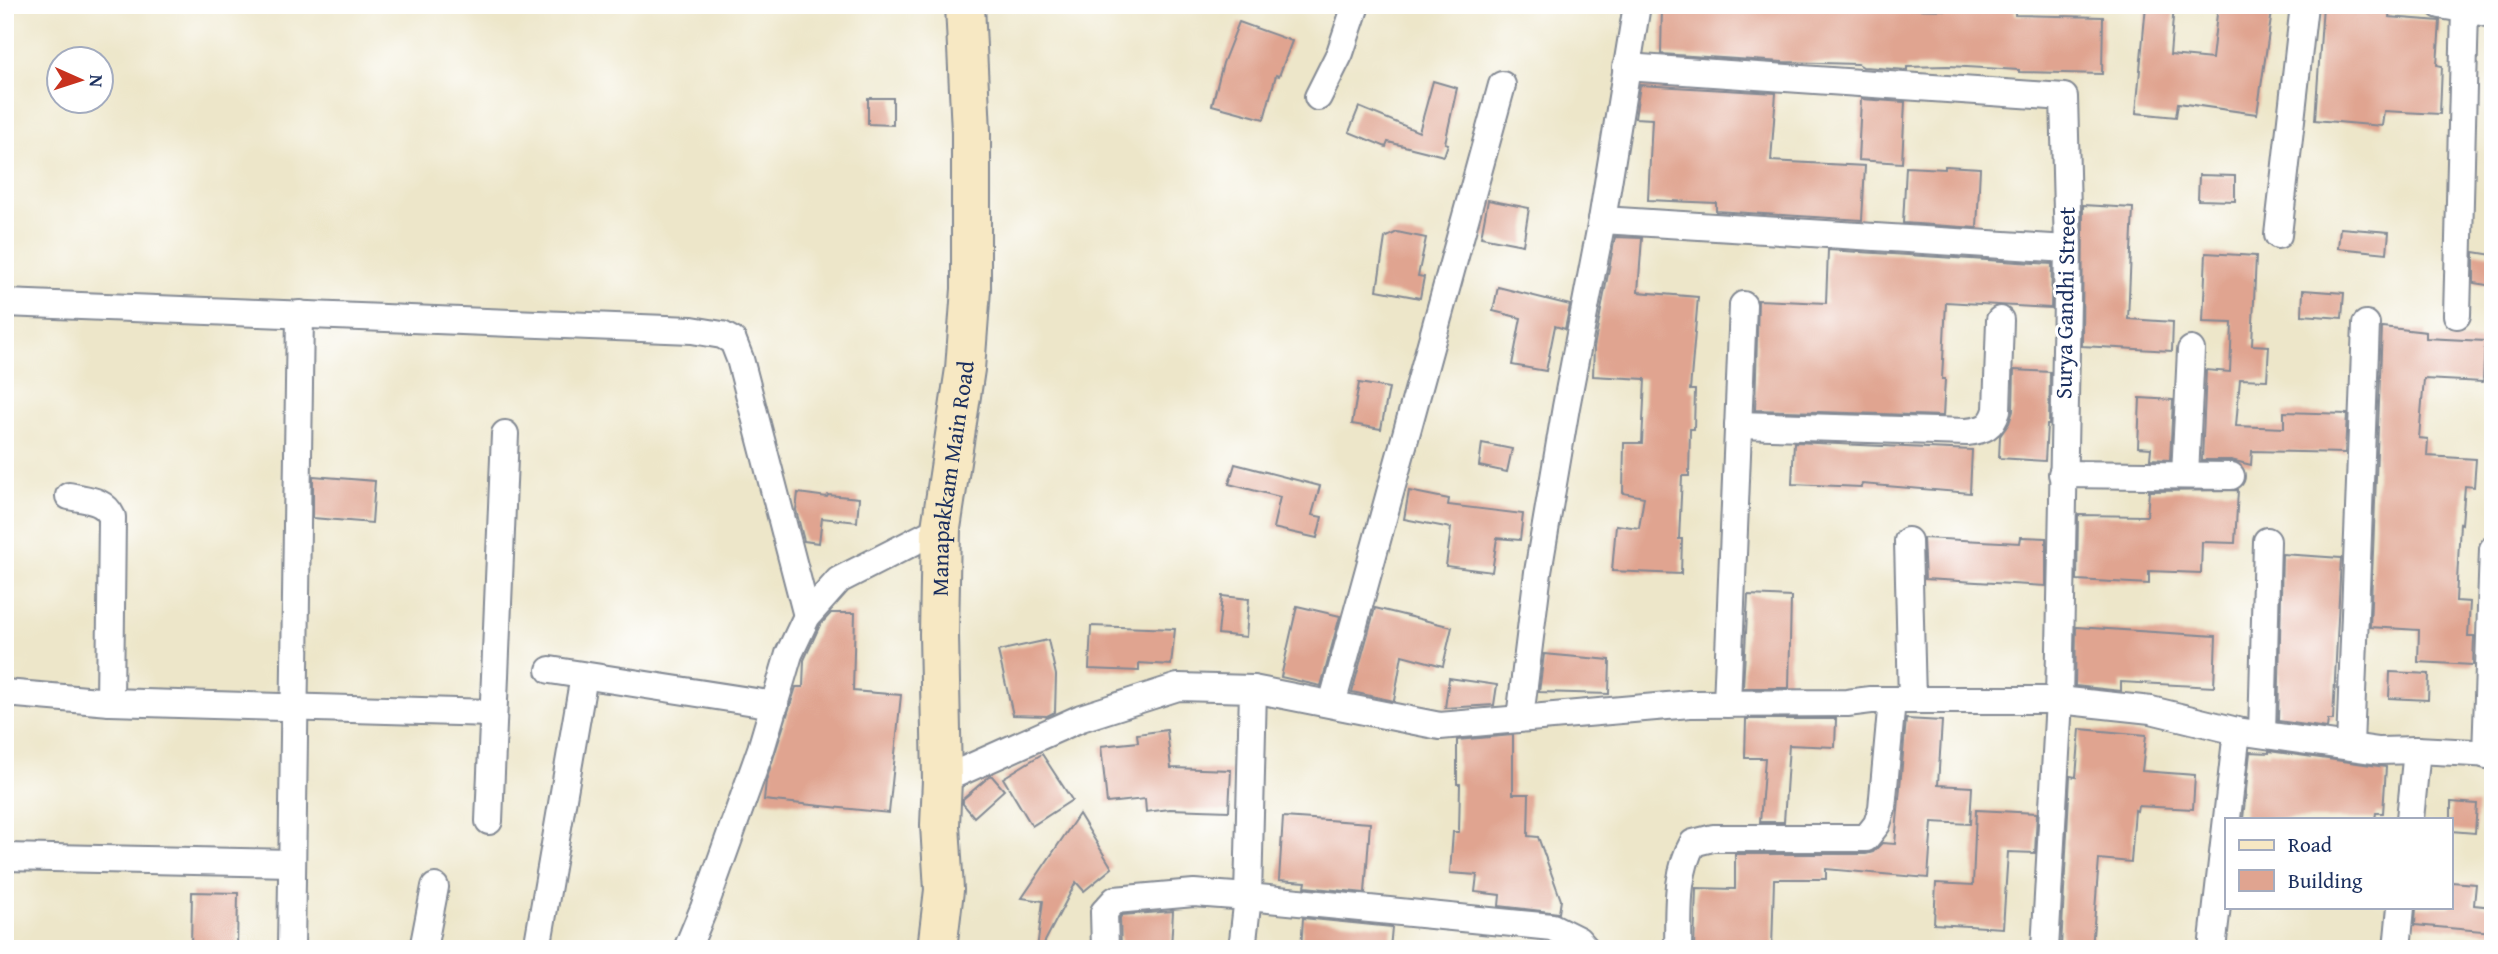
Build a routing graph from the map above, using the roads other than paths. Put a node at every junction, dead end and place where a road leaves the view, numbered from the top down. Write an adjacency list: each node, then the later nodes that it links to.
1 (965, 5): 26 (main road, Manapakkam Main Road)
2 (1356, 5): 9 (street)
3 (1637, 5): 7 (street)
4 (2304, 5): 11 (street)
5 (2452, 8): 6 (street); 16 (street)
6 (2493, 14)
7 (1626, 66): 10 (street); 12 (street, Surya Gandhi Street)
8 (1503, 85): 38 (street)
9 (1318, 97)
10 (1602, 220): 12 (street); 43 (street)
11 (2278, 235)
12 (2068, 249): 22 (street, Surya Gandhi Street)
13 (5, 303): 15 (street)
14 (1743, 305): 20 (street)
15 (300, 314): 30 (street); 41 (street)
16 (2457, 315)
17 (2000, 320): 20 (street)
18 (2367, 324): 45 (street)
19 (2191, 350): 23 (street)
20 (1738, 425): 39 (street)
21 (505, 434): 42 (street)
22 (2062, 474): 23 (street); 36 (street, Surya Gandhi Street)
23 (2185, 475): 24 (street)
24 (2231, 476)
25 (69, 496): 37 (street)
26 (940, 528): 30 (street); 48 (main road, Manapakkam Main Road)
27 (1908, 541): 35 (street)
28 (2267, 541): 44 (street)
29 (2493, 549): 47 (street)
30 (807, 616): 40 (street)
31 (550, 670): 32 (street)
32 (584, 676): 40 (street); 60 (street)
33 (1253, 688): 38 (street); 48 (street); 56 (street)
34 (5, 693): 37 (street)
35 (1902, 700): 36 (street); 39 (street); 66 (street)
36 (2059, 700): 44 (street); 67 (street, Surya Gandhi Street)
37 (110, 702): 41 (street)
38 (1332, 704): 43 (street)
39 (1727, 704): 43 (street)
40 (775, 705): 61 (street)
41 (293, 707): 42 (street); 53 (street)
42 (492, 713): 51 (street)
43 (1520, 719)
44 (2249, 732): 45 (street); 49 (street)
45 (2350, 747): 46 (street)
46 (2417, 750): 47 (street); 50 (street)
47 (2489, 755)
48 (942, 780): 62 (main road, Manapakkam Main Road)
49 (2234, 818)
50 (2410, 818)
51 (489, 821)
52 (5, 857): 53 (street)
53 (292, 863): 58 (street)
54 (2225, 873): 68 (street)
55 (435, 887): 59 (street)
56 (1248, 897): 63 (street); 64 (street); 65 (street)
57 (2401, 908): 69 (street)
58 (291, 949)
59 (423, 949)
60 (537, 949)
61 (687, 949)
62 (937, 949)
63 (1105, 949)
64 (1242, 949)
65 (1586, 949)
66 (1678, 949)
67 (2045, 949)
68 (2212, 949)
69 (2397, 949)

